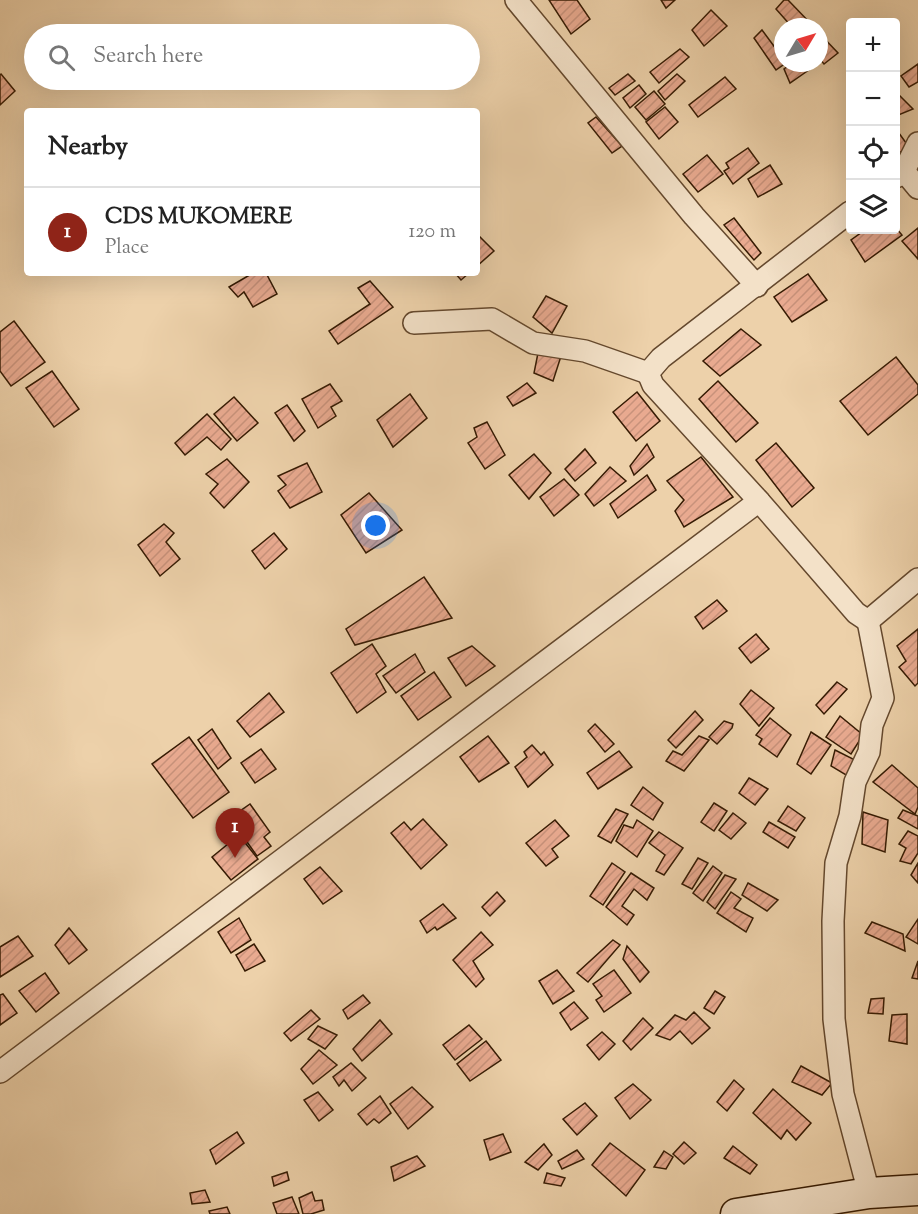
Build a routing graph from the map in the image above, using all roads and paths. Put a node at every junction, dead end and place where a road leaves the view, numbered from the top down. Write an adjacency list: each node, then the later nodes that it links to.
1 (516, 0): 6 (street)
2 (918, 143): 3 (street)
3 (900, 174): 4 (street)
4 (918, 188)
5 (846, 216): 6 (street)
6 (757, 286): 8 (street)
7 (414, 323): 8 (street)
8 (648, 373): 9 (street)
9 (759, 501): 11 (street); 12 (street)
10 (918, 579): 11 (street)
11 (868, 621): 14 (street)
12 (0, 1072)
13 (918, 1190): 14 (main road)
14 (869, 1193): 15 (main road)
15 (736, 1214)

